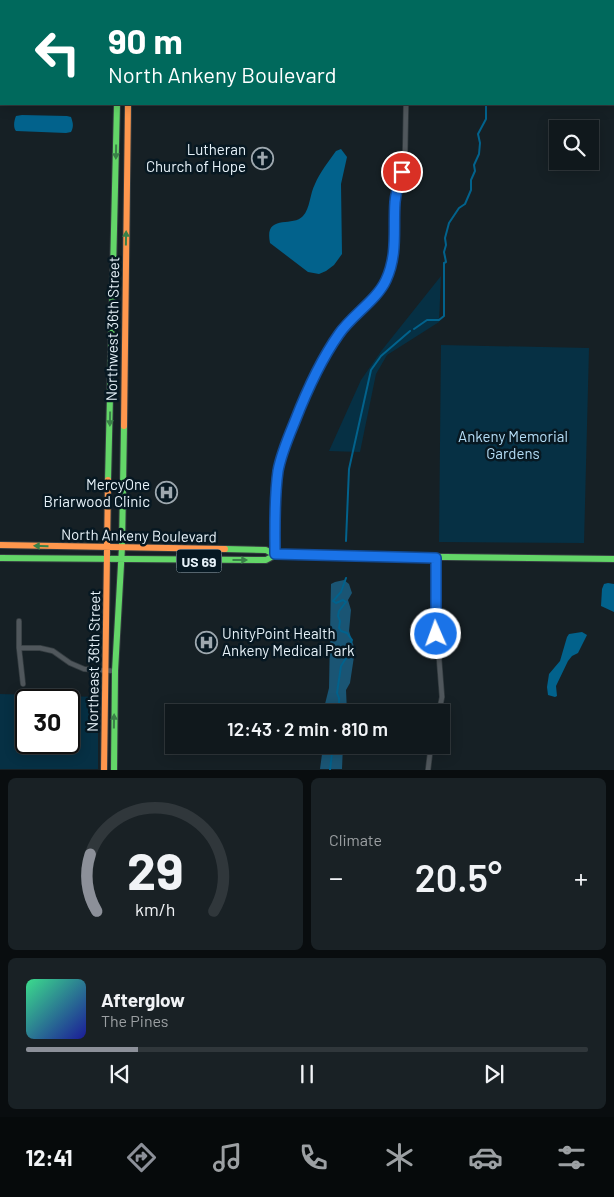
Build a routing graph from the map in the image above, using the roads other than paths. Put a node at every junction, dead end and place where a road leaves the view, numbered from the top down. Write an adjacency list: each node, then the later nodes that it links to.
1 (117, 105): 5 (main road, Northwest 36th Street, one-way to 5)
2 (128, 105): 6 (main road, Northwest 36th Street, one-way to 2)
3 (406, 105): 7 (street)
4 (0, 545): 5 (main road, North Ankeny Boulevard / US 69, one-way to 4)
5 (107, 554): 6 (main road, North Ankeny Boulevard / US 69); 6 (main road, North Ankeny Boulevard / US 69); 8 (main road, North Ankeny Boulevard / US 69); 13 (main road, Northeast 36th Street)
6 (122, 554): 7 (main road, North Ankeny Boulevard / US 69); 7 (main road, North Ankeny Boulevard / US 69, one-way to 7); 14 (main road, Northeast 36th Street)
7 (275, 554): 9 (main road, North Ankeny Boulevard / US 69)
8 (0, 558)
9 (436, 558): 10 (main road, North Ankeny Boulevard / US 69); 16 (street)
10 (614, 559)
11 (18, 621): 12 (street)
12 (19, 648): 13 (street); 15 (street)
13 (106, 671): 14 (street); 18 (main road, Northeast 36th Street)
14 (115, 671): 19 (main road, Northeast 36th Street, one-way to 14)
15 (23, 684)
16 (440, 704)
17 (430, 754): 20 (street)
18 (104, 770)
19 (114, 770)
20 (428, 770)

